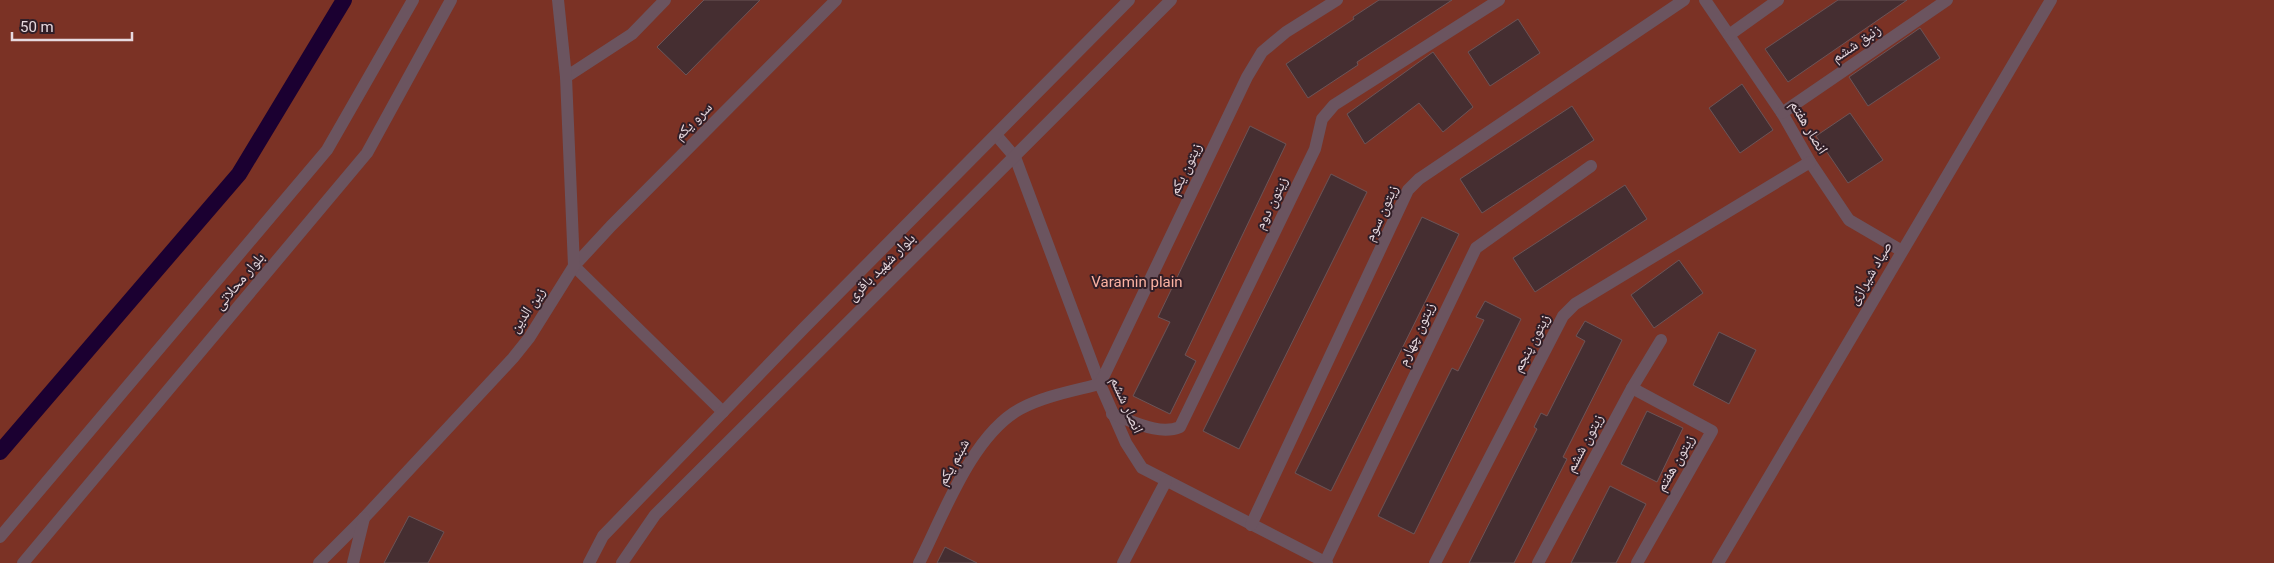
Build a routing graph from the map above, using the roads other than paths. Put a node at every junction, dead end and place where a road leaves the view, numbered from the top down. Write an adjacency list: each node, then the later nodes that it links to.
1 (413, 0): 32 (street, بلوار محلاتی)
2 (451, 0): 33 (street, بلوار محلاتی)
3 (558, 0): 16 (street)
4 (665, 0): 16 (street)
5 (836, 0): 23 (street, سرو یکم)
6 (1129, 0): 18 (street, بلوار شهید باقری)
7 (1171, 0): 19 (street, بلوار شهید باقری)
8 (1337, 0): 25 (street, زیتون یکم)
9 (1499, 0): 28 (street, زیتون دوم)
10 (1684, 0): 31 (street, زیتون سوم)
11 (1705, 0): 15 (street, انصار هفتم)
12 (1778, 0): 15 (street)
13 (1947, 0): 17 (street, زنبق ششم)
14 (2051, 0): 22 (street, صیاد شیرازی)
15 (1729, 35): 17 (street, انصار هفتم)
16 (566, 77): 23 (street)
17 (1782, 113): 20 (street, انصار هفتم)
18 (996, 135): 19 (street); 27 (street, بلوار شهید باقری)
19 (1015, 157): 25 (street, انصار ششم); 37 (street, بلوار شهید باقری)
20 (1810, 162): 22 (street, انصار هفتم); 41 (street, زیتون پنجم)
21 (1592, 166): 40 (street, زیتون چهارم)
22 (1902, 251): 44 (street, صیاد شیرازی)
23 (574, 266): 27 (street); 30 (street, زین الدین)
24 (1661, 340): 26 (street, زیتون ششم)
25 (1100, 384): 28 (street, انصار ششم); 38 (street, شبنم یکم)
26 (1632, 388): 42 (street, زیتون ششم); 43 (street, زیتون هفتم)
27 (723, 412): 36 (street, بلوار شهید باقری)
28 (1112, 414): 29 (street, انصار ششم)
29 (1166, 481): 31 (street, انصار ششم); 39 (street)
30 (364, 518): 34 (street, زین الدین); 35 (street)
31 (1251, 525): 40 (street, انصار ششم)
32 (0, 537)
33 (23, 563)
34 (319, 563)
35 (353, 563)
36 (589, 563)
37 (622, 563)
38 (919, 563)
39 (1123, 563)
40 (1326, 563)
41 (1435, 563)
42 (1538, 563)
43 (1637, 563)
44 (1718, 563)

